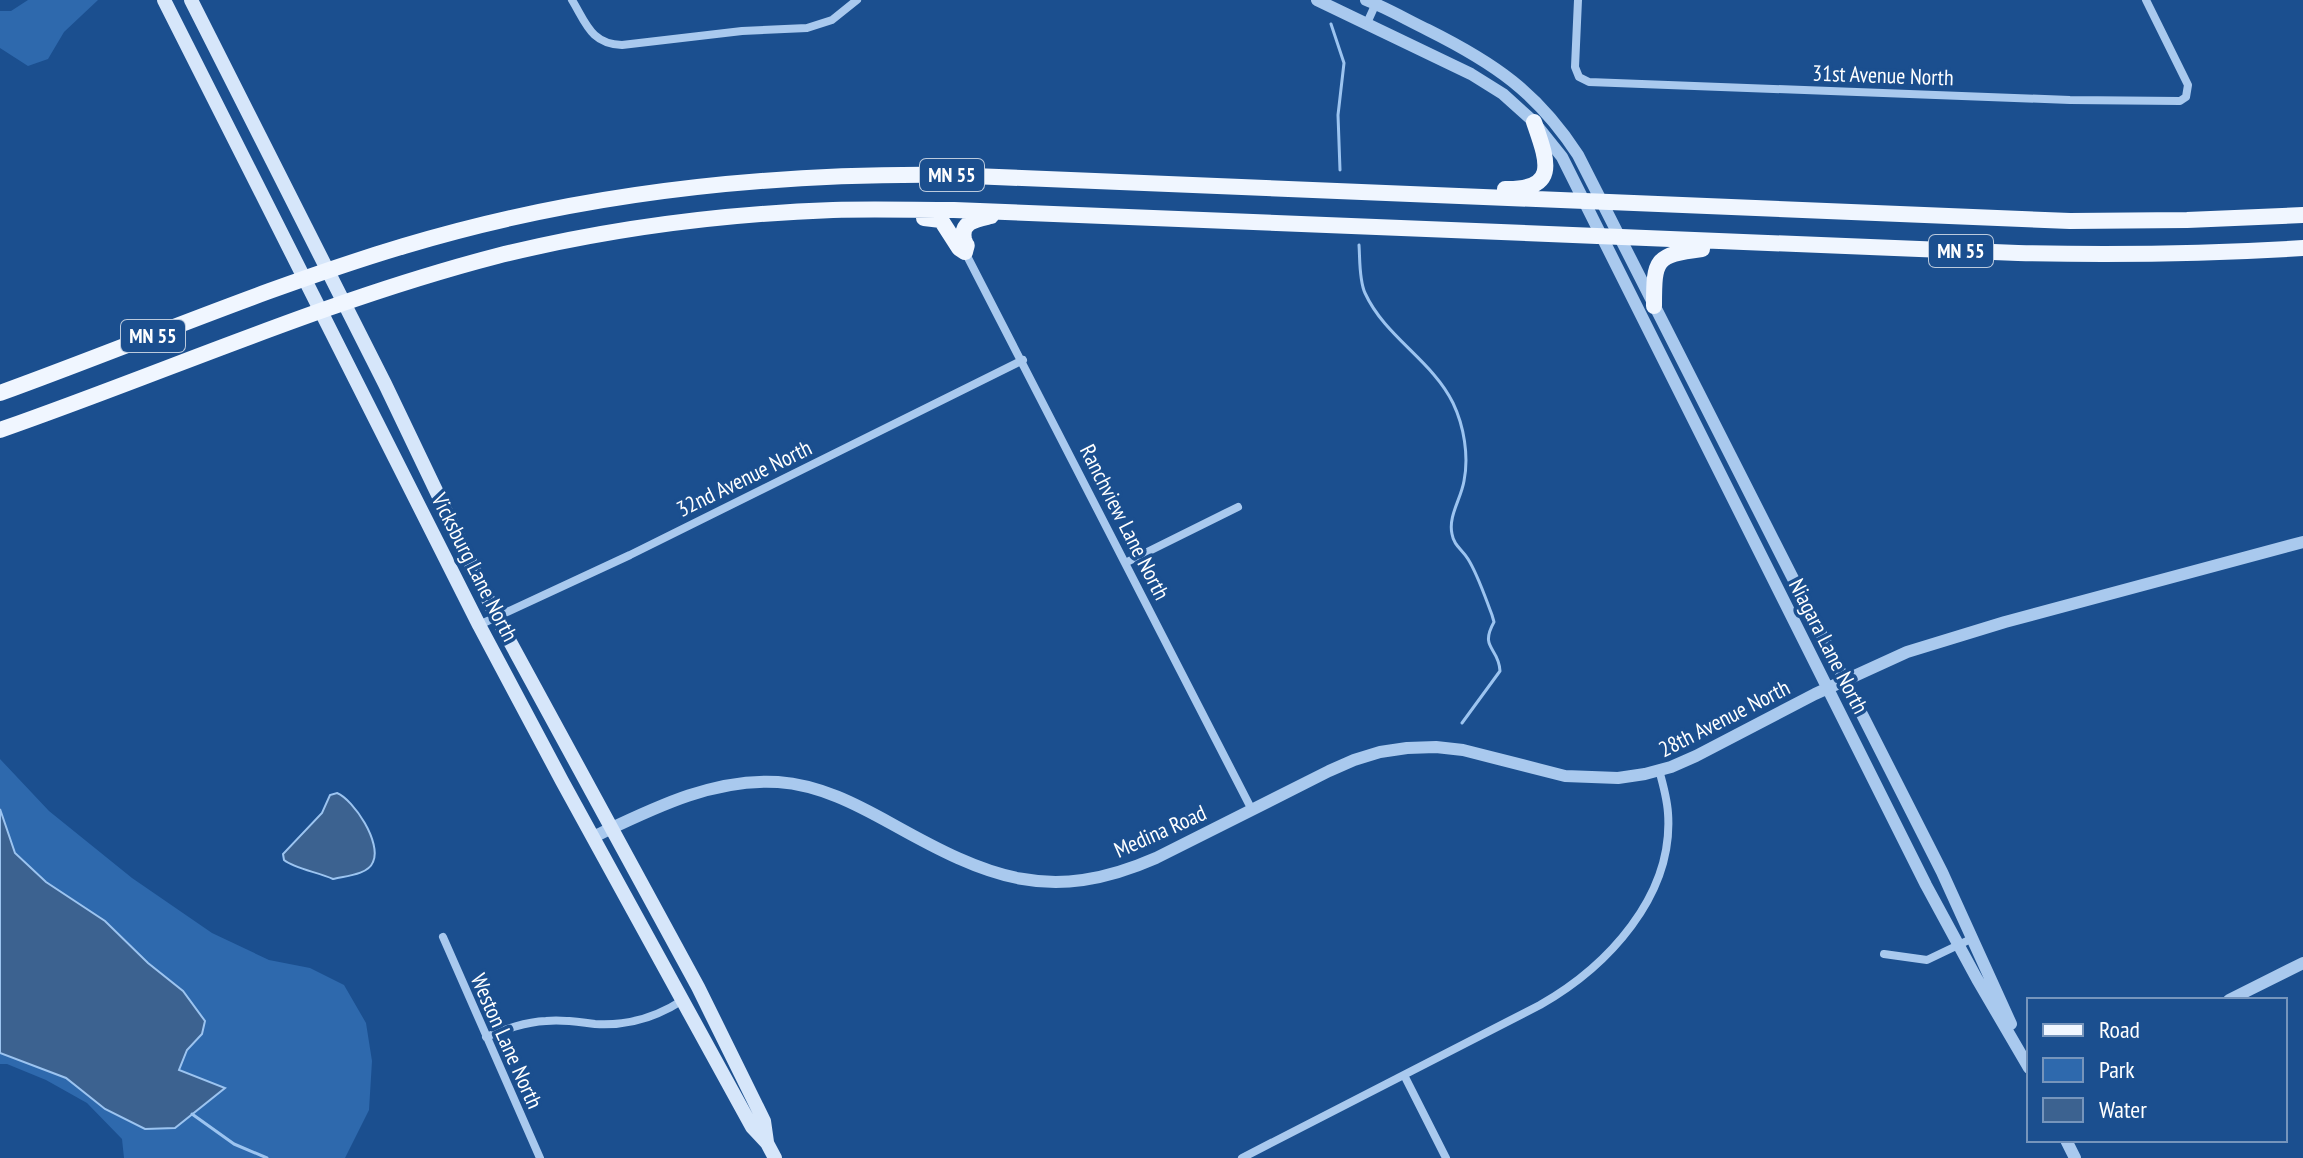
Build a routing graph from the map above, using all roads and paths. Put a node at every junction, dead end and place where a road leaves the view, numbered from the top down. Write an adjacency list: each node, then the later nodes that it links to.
1 (164, 0): 22 (main road, Vicksburg Lane North)
2 (191, 0): 21 (main road, Vicksburg Lane North)
3 (572, 0): 7 (street)
4 (1317, 0): 9 (street)
5 (1578, 0): 6 (street, 31st Avenue North)
6 (2146, 0)
7 (853, 1)
8 (1373, 1): 9 (street); 12 (street)
9 (1367, 23): 10 (street)
10 (1534, 122): 11 (main road); 12 (street)
11 (1422, 195): 12 (main road, MN 55); 21 (main road, MN 55)
12 (1594, 202): 15 (main road, MN 55); 16 (street, Niagara Lane North); 17 (street, Niagara Lane North)
13 (1011, 212): 14 (main road, MN 55); 16 (main road, MN 55); 20 (main road)
14 (799, 213): 20 (main road); 23 (main road, MN 55)
15 (2303, 215)
16 (1601, 237): 17 (main road, MN 55); 35 (street, Niagara Lane North)
17 (1619, 238): 18 (main road, MN 55); 24 (street, Niagara Lane North)
18 (1753, 243): 19 (main road, MN 55); 24 (main road)
19 (2303, 248)
20 (965, 252): 26 (street, Ranchview Lane North)
21 (328, 270): 22 (main road, MN 55); 23 (main road, Vicksburg Lane North)
22 (305, 279): 25 (main road, Vicksburg Lane North); 27 (main road, MN 55)
23 (344, 302): 25 (main road, MN 55); 32 (main road, Vicksburg Lane North)
24 (1654, 306): 34 (street, Niagara Lane North)
25 (321, 310): 28 (main road, MN 55); 33 (main road, Vicksburg Lane North)
26 (1023, 360): 31 (street, Ranchview Lane North); 32 (street, 32nd Avenue North)
27 (0, 393)
28 (0, 430)
29 (1238, 507): 31 (street)
30 (2303, 542): 34 (street, 28th Avenue North)
31 (1125, 563): 37 (street, Ranchview Lane North)
32 (496, 616): 33 (street, 32nd Avenue North); 38 (main road, Vicksburg Lane North)
33 (479, 625): 39 (main road, Vicksburg Lane North)
34 (1845, 680): 35 (street, 28th Avenue North); 41 (street, Niagara Lane North)
35 (1828, 688): 36 (street, 28th Avenue North); 42 (street, Niagara Lane North)
36 (1659, 770): 37 (street, Medina Road); 50 (street, 28th Avenue North)
37 (1252, 810): 38 (street, Medina Road)
38 (611, 828): 39 (street, Medina Road); 51 (main road, Vicksburg Lane North)
39 (593, 837): 46 (main road, Vicksburg Lane North)
40 (443, 937): 47 (street, Weston Lane North)
41 (1973, 938): 42 (street); 48 (street, Niagara Lane North)
42 (1959, 945): 43 (street); 49 (street, Niagara Lane North)
43 (1884, 954)
44 (2303, 963): 45 (street)
45 (2233, 998)
46 (683, 1000): 47 (street); 51 (main road, Vicksburg Lane North)
47 (486, 1037): 53 (street, Weston Lane North)
48 (2027, 1063)
49 (2027, 1064)
50 (1404, 1075): 52 (street, 28th Avenue North); 56 (street)
51 (767, 1143): 54 (main road, Vicksburg Lane North)
52 (1252, 1156): 55 (street, 28th Avenue North)
53 (540, 1158)
54 (775, 1158)
55 (1242, 1158)
56 (1446, 1158)

